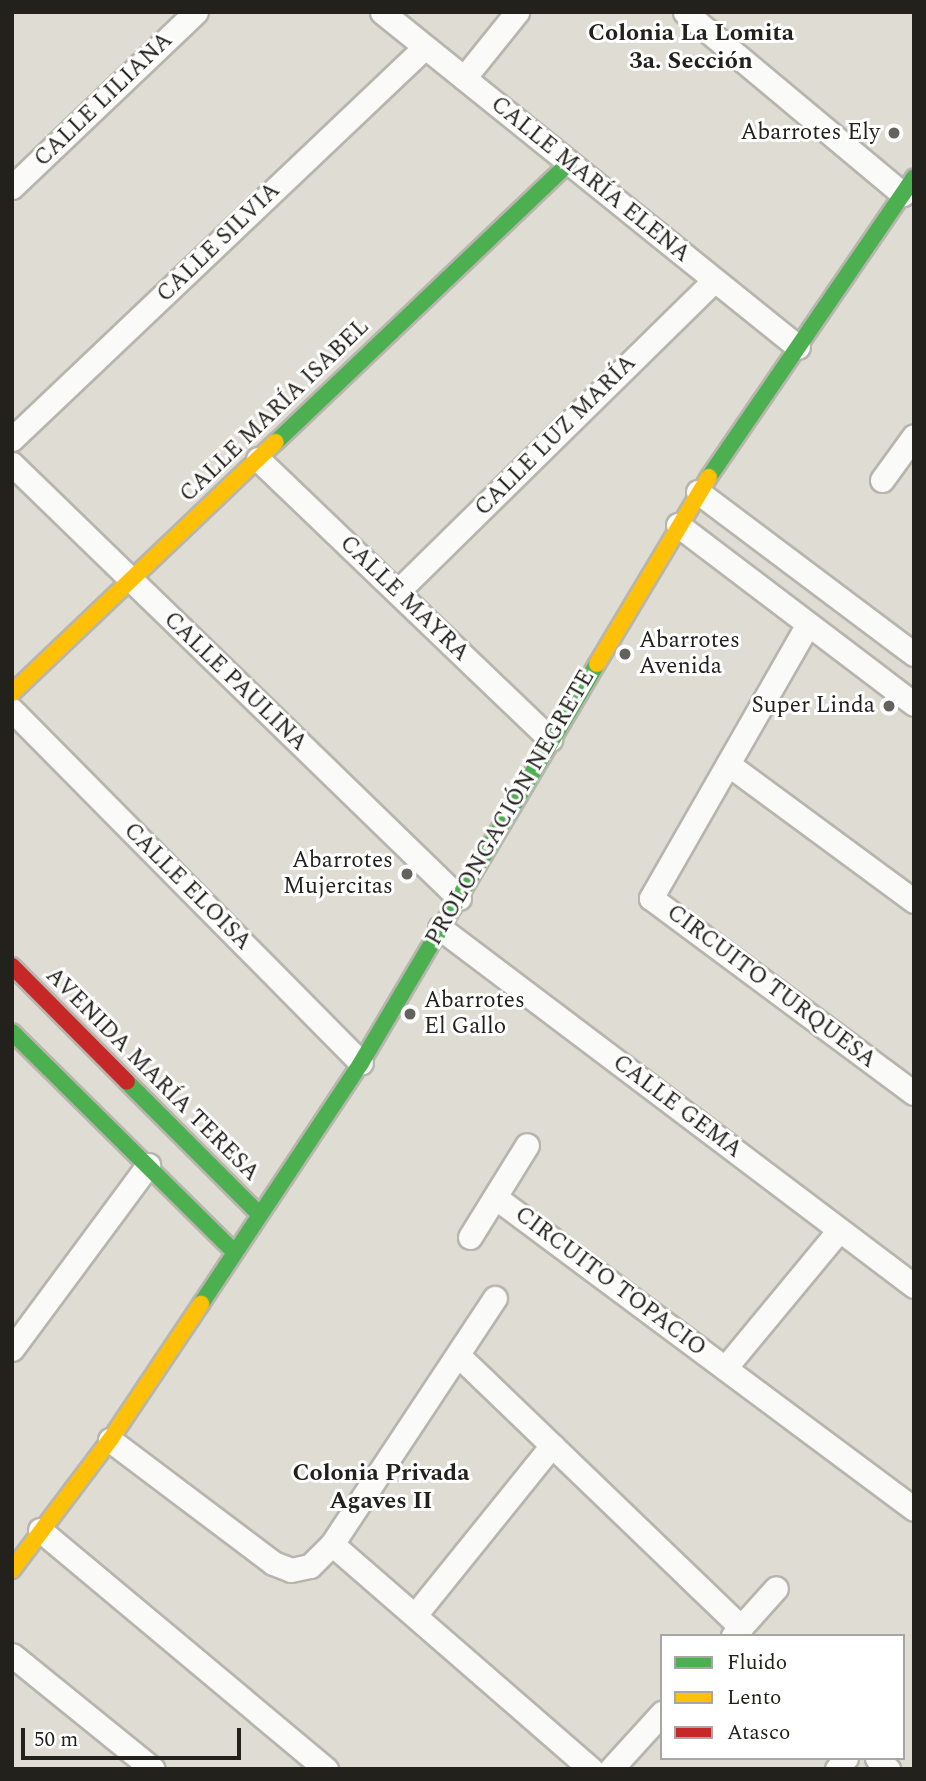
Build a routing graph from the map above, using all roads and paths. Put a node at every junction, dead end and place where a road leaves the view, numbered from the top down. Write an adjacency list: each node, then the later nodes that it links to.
1 (196, 12): 9 (street, CALLE LILIANA)
2 (382, 12): 5 (street, CALLE MARÍA ELENA)
3 (517, 12): 6 (street)
4 (685, 12): 8 (street)
5 (425, 47): 6 (street, CALLE MARÍA ELENA); 13 (street, CALLE SILVIA)
6 (464, 78): 7 (street, CALLE MARÍA ELENA)
7 (569, 163): 10 (street, CALLE MARÍA ELENA); 14 (street, CALLE MARÍA ISABEL)
8 (908, 186): 11 (street, PROLONGACIÓN NEGRETE)
9 (12, 187)
10 (714, 280): 11 (street, CALLE MARÍA ELENA); 21 (street, CALLE LUZ MARÍA)
11 (798, 347): 18 (street, PROLONGACIÓN NEGRETE)
12 (914, 436): 15 (street)
13 (12, 439)
14 (258, 459): 20 (street, CALLE MARÍA ISABEL); 21 (street, CALLE MAYRA)
15 (907, 460): 17 (street)
16 (12, 464): 20 (street, CALLE PAULINA)
17 (882, 480)
18 (698, 492): 19 (street, PROLONGACIÓN NEGRETE); 23 (street)
19 (678, 525): 22 (street); 27 (street, PROLONGACIÓN NEGRETE)
20 (130, 580): 24 (street, CALLE MARÍA ISABEL); 29 (street, CALLE PAULINA)
21 (397, 592): 27 (street, CALLE MAYRA)
22 (808, 624): 25 (street); 28 (street, CIRCUITO TURQUESA)
23 (914, 654)
24 (12, 693)
25 (914, 704)
26 (12, 710): 34 (street, CALLE ELOISA)
27 (550, 738): 29 (street, PROLONGACIÓN NEGRETE)
28 (727, 764): 30 (street); 35 (street, CIRCUITO TURQUESA)
29 (459, 898): 31 (street, PROLONGACIÓN NEGRETE)
30 (914, 901)
31 (440, 928): 34 (street, PROLONGACIÓN NEGRETE); 40 (street, CALLE GEMA)
32 (12, 966): 39 (street, AVENIDA MARÍA TERESA)
33 (14, 1038): 37 (street)
34 (361, 1063): 39 (street, PROLONGACIÓN NEGRETE)
35 (914, 1093)
36 (527, 1145): 38 (street, CIRCUITO TOPACIO)
37 (148, 1165): 42 (street); 45 (street)
38 (495, 1197): 41 (street, CIRCUITO TOPACIO); 47 (street, CIRCUITO TOPACIO)
39 (260, 1215): 42 (street, PROLONGACIÓN NEGRETE)
40 (839, 1230): 43 (street, CALLE GEMA); 47 (street, CIRCUITO TOPACIO)
41 (470, 1237)
42 (234, 1252): 48 (street, PROLONGACIÓN NEGRETE)
43 (914, 1286)
44 (495, 1298): 46 (street)
45 (12, 1349)
46 (458, 1355): 49 (street); 52 (street)
47 (724, 1368): 50 (street, CIRCUITO TOPACIO)
48 (110, 1440): 51 (street, PROLONGACIÓN NEGRETE); 52 (street)
49 (552, 1446): 55 (street); 56 (street)
50 (914, 1510)
51 (40, 1530): 53 (street, PROLONGACIÓN NEGRETE); 60 (street)
52 (332, 1544): 55 (street)
53 (14, 1562)
54 (776, 1588): 56 (street)
55 (415, 1615): 61 (street)
56 (737, 1631)
57 (12, 1655): 59 (street)
58 (660, 1715): 62 (street)
59 (153, 1769)
60 (326, 1769)
61 (591, 1769)
62 (611, 1769)

